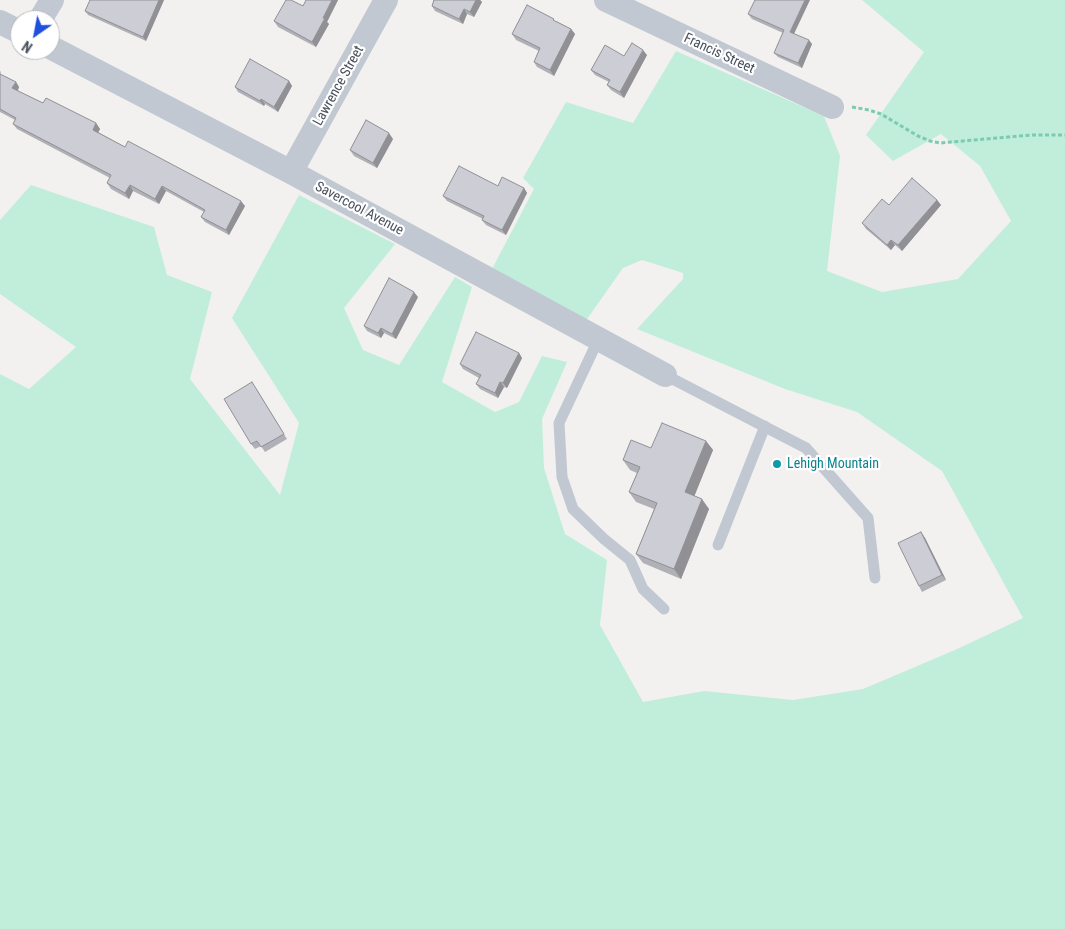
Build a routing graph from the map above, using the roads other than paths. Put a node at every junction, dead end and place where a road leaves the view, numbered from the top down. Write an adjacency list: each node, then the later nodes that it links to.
1 (386, 0): 5 (street, Lawrence Street)
2 (606, 0): 4 (street, Francis Street)
3 (60, 52): 5 (street, Savercool Avenue)
4 (832, 107)
5 (291, 172): 6 (street, Savercool Avenue)
6 (598, 338): 7 (street, Savercool Avenue); 11 (lane)
7 (665, 374): 8 (lane)
8 (765, 426): 9 (lane); 10 (lane)
9 (718, 545)
10 (875, 578)
11 (664, 609)

